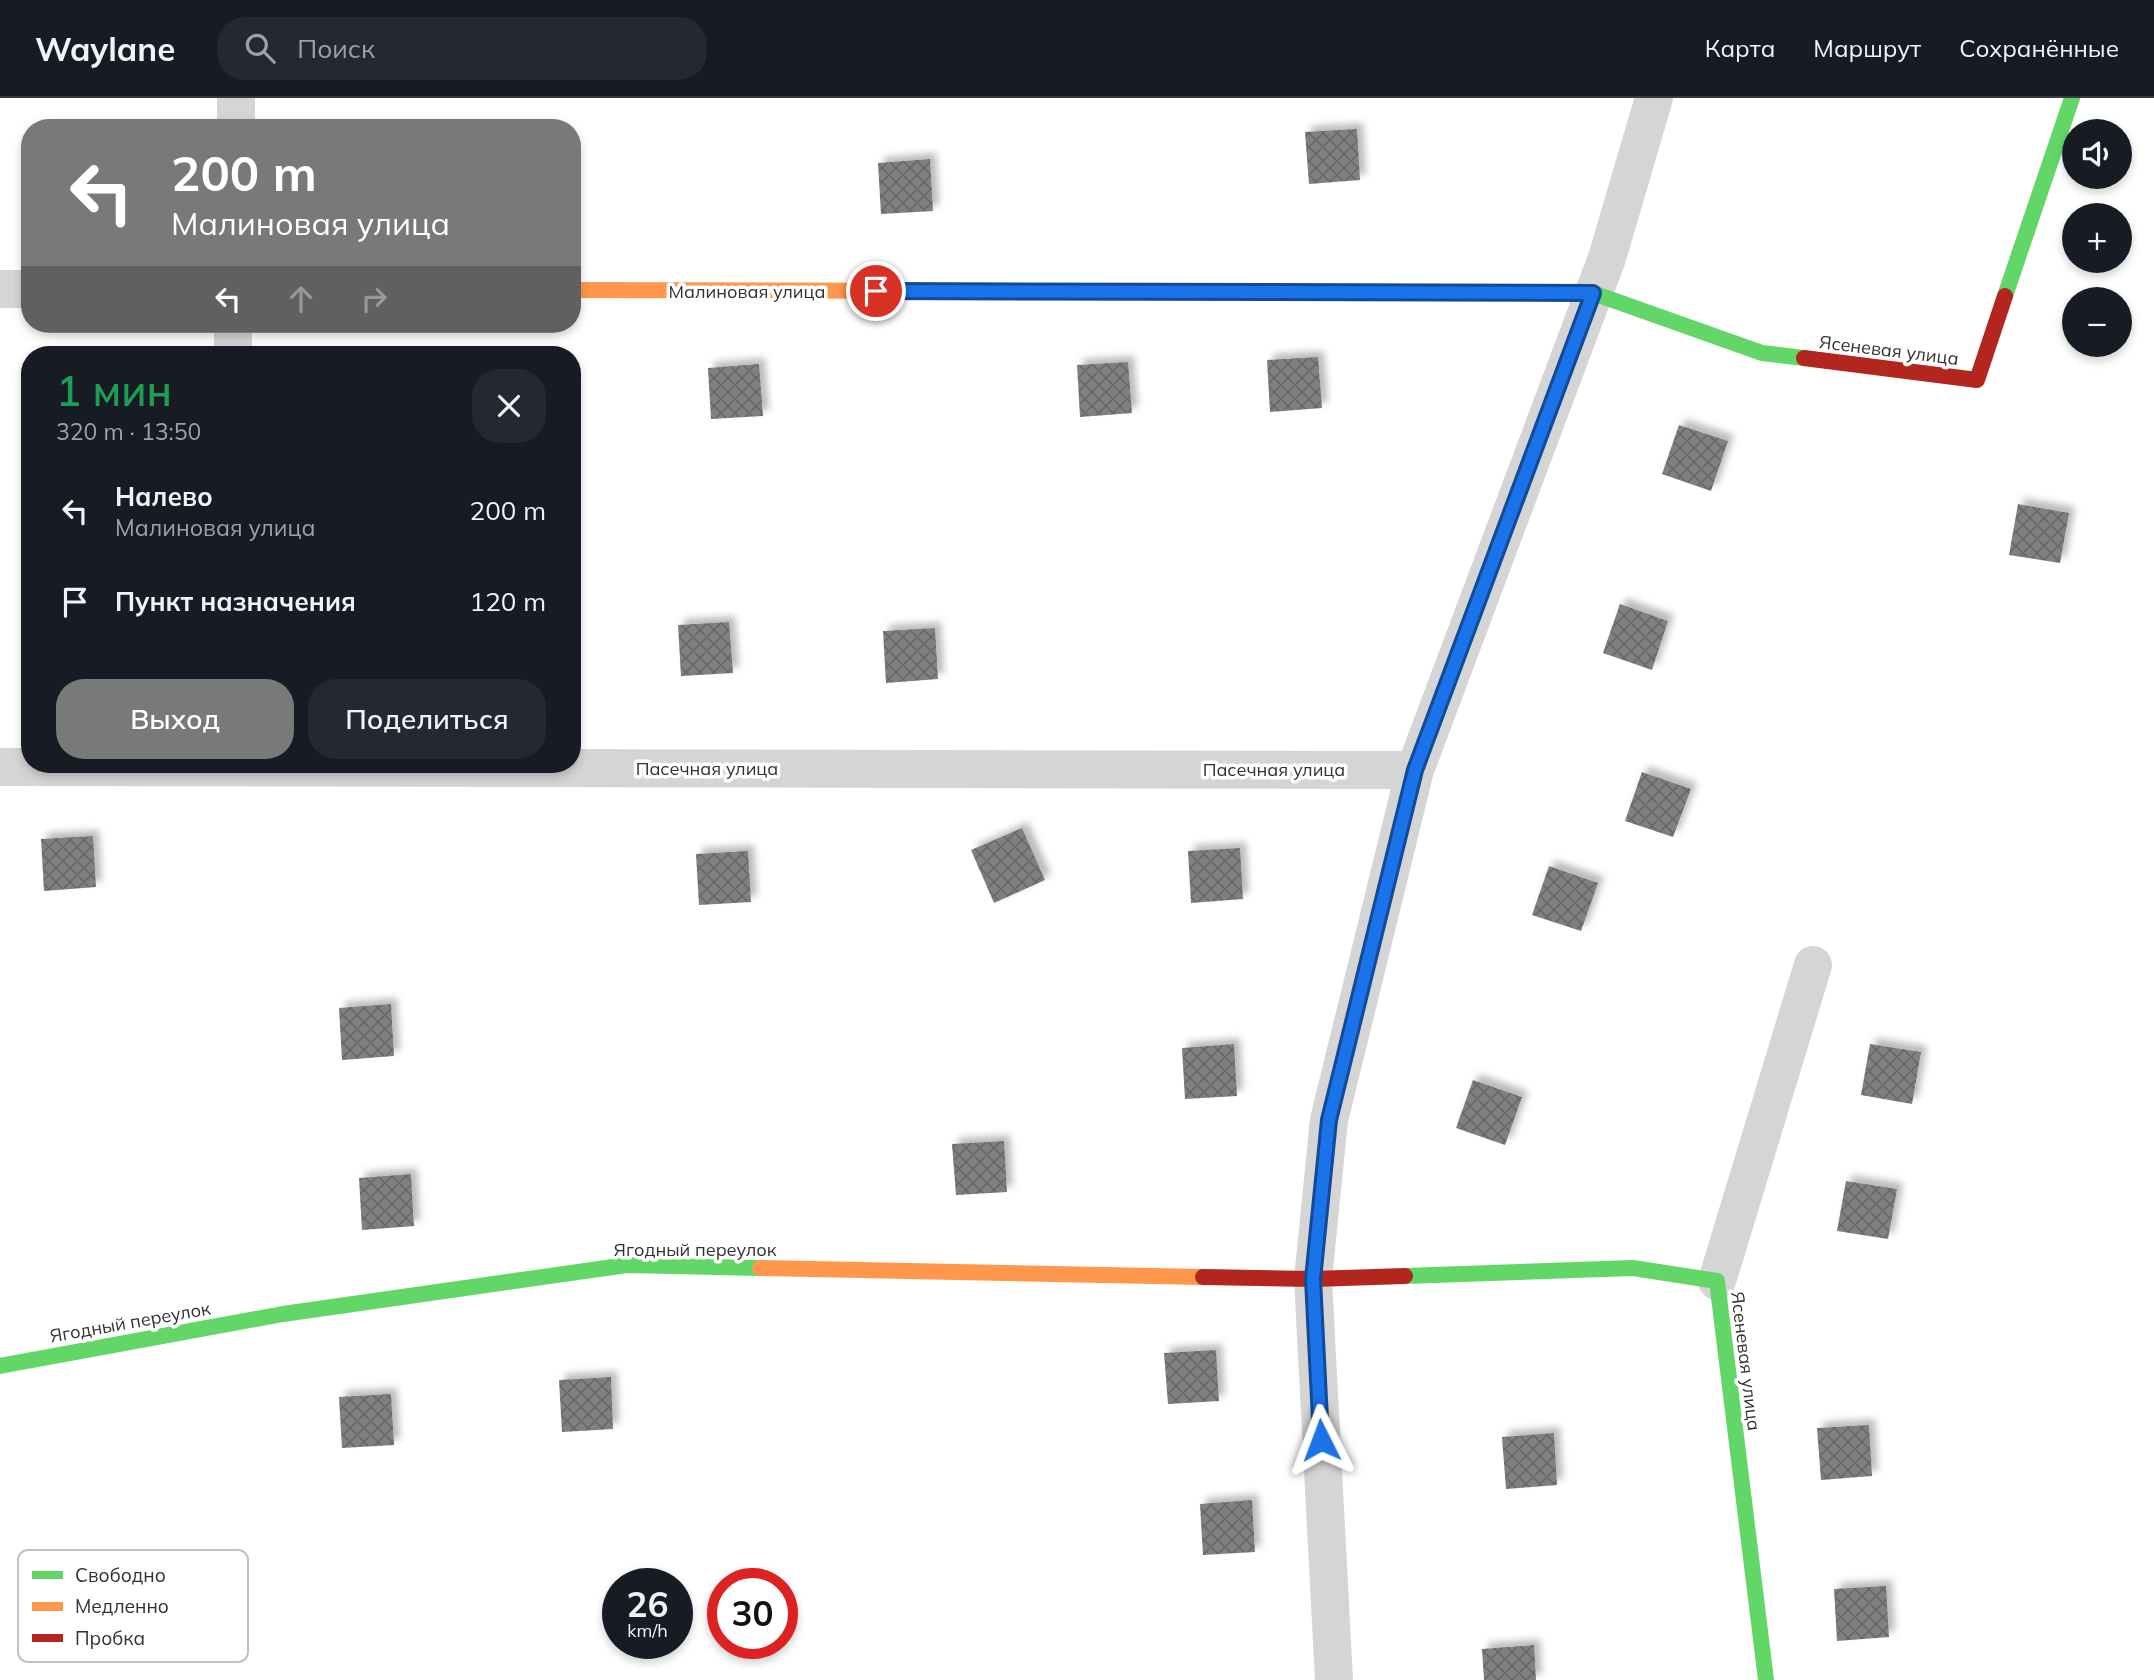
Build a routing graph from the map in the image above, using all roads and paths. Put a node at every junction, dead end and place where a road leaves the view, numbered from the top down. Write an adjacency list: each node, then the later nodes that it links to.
1 (236, 98): 4 (street)
2 (1654, 98): 8 (street)
3 (2072, 98): 8 (street, Ясеневая улица)
4 (236, 119)
5 (0, 289): 6 (street)
6 (21, 289)
7 (581, 290): 8 (street, Малиновая улица)
8 (1593, 293): 12 (street)
9 (0, 767): 10 (street, Пасечная улица)
10 (21, 767)
11 (581, 767): 12 (street, Пасечная улица)
12 (1415, 770): 14 (street)
13 (1813, 965): 15 (street)
14 (1313, 1279): 15 (street, Ясеневая улица); 16 (street, Ягодный переулок); 17 (street)
15 (1717, 1281): 18 (street, Ясеневая улица)
16 (0, 1366)
17 (1334, 1680)
18 (1766, 1680)

